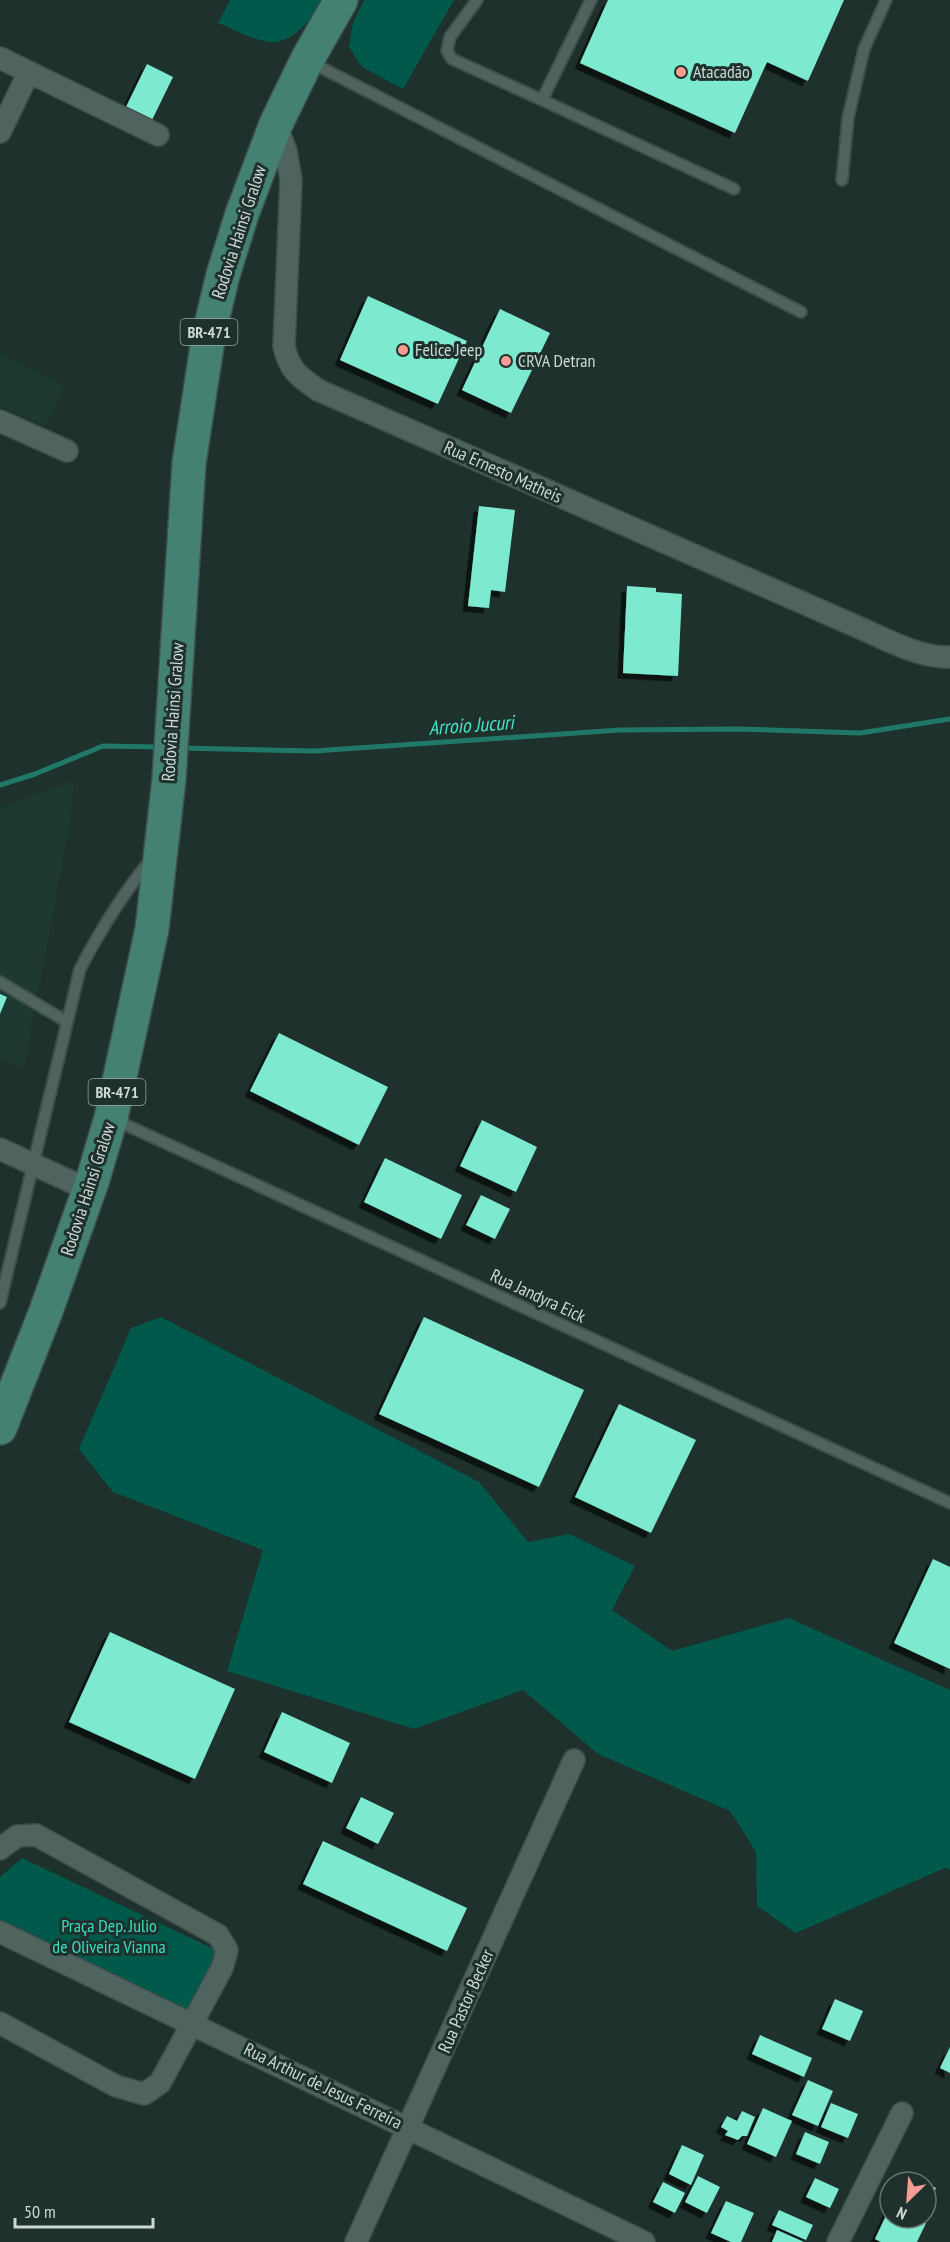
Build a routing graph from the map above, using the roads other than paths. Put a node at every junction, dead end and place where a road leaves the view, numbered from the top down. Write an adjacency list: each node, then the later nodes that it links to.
1 (341, 0): 6 (main road, Rodovia Hainsi Gralow / BR-471)
2 (477, 0): 8 (lane)
3 (591, 0): 8 (lane)
4 (886, 0): 12 (lane)
5 (0, 58): 7 (street)
6 (308, 60): 9 (main road, Rodovia Hainsi Gralow / BR-471); 14 (lane)
7 (28, 72): 10 (street); 11 (street)
8 (542, 100): 13 (lane)
9 (276, 124): 17 (street, Rua Ernesto Matheis); 18 (main road, Rodovia Hainsi Gralow / BR-471)
10 (0, 132)
11 (158, 135)
12 (842, 180)
13 (734, 189)
14 (801, 312)
15 (0, 422): 16 (street)
16 (67, 451)
17 (950, 657)
18 (161, 846): 20 (lane); 21 (main road, Rodovia Hainsi Gralow / BR-471)
19 (0, 982): 20 (lane)
20 (67, 1022): 23 (lane)
21 (111, 1118): 24 (main road, Rodovia Hainsi Gralow / BR-471); 27 (lane, Rua Jandyra Eick)
22 (0, 1149): 23 (street)
23 (33, 1164): 24 (street); 25 (lane)
24 (89, 1190): 26 (main road, Rodovia Hainsi Gralow / BR-471)
25 (0, 1304)
26 (0, 1428)
27 (950, 1503)
28 (574, 1760): 34 (street, Rua Pastor Becker)
29 (0, 1849): 32 (street)
30 (0, 1932): 32 (street, Rua Arthur de Jesus Ferreira)
31 (0, 2023): 32 (street)
32 (192, 2023): 34 (street, Rua Arthur de Jesus Ferreira)
33 (902, 2113): 37 (street)
34 (409, 2127): 35 (street, Rua Pastor Becker); 36 (street, Rua Arthur de Jesus Ferreira)
35 (356, 2242)
36 (644, 2242)
37 (838, 2242)

